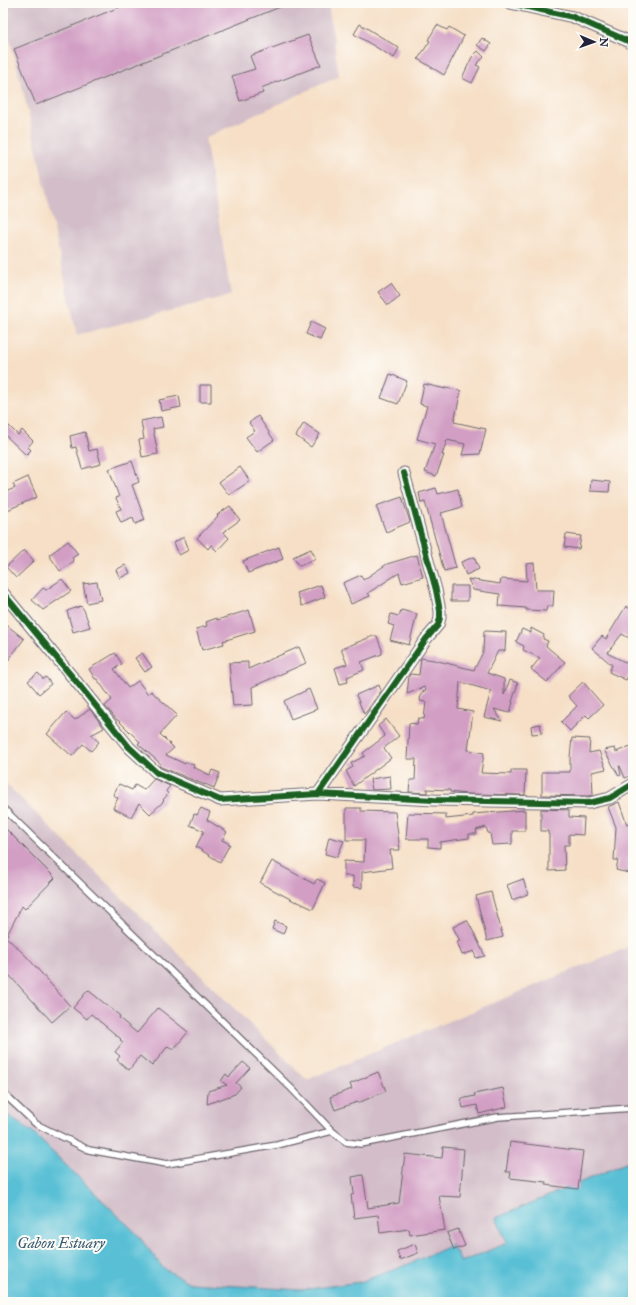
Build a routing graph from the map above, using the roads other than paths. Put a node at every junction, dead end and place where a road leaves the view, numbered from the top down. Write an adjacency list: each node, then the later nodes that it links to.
1 (510, 3): 2 (street)
2 (633, 45)
3 (404, 473): 6 (street)
4 (3, 593): 6 (street)
5 (633, 784): 6 (street)
6 (318, 794)
7 (3, 808): 10 (lane)
8 (3, 1093): 10 (lane)
9 (633, 1108): 10 (lane)
10 (332, 1131)

